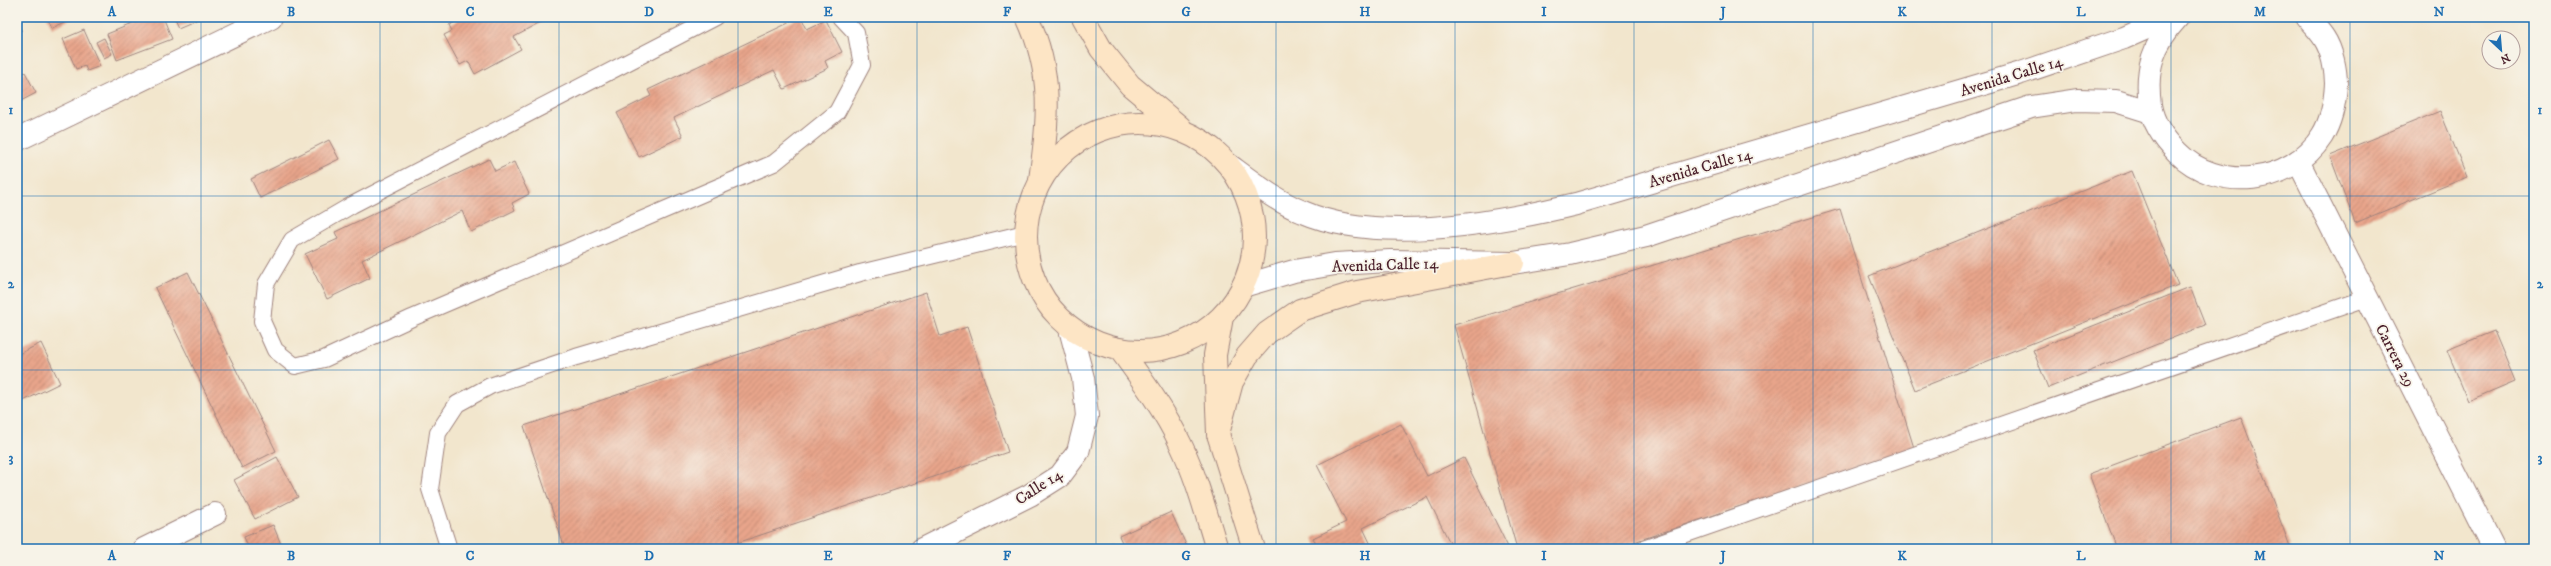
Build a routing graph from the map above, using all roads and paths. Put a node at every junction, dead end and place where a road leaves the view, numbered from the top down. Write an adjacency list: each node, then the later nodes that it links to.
1 (270, 17): 11 (street)
2 (715, 17): 3 (lane)
3 (841, 17)
4 (1027, 17): 14 (main road)
5 (1083, 17): 10 (main road)
6 (2172, 17): 13 (street, Avenida Calle 14)
7 (2178, 17): 9 (street)
8 (2307, 17): 12 (street)
9 (2151, 112): 12 (street); 16 (street, Avenida Calle 14)
10 (1185, 132): 13 (main road); 14 (main road)
11 (17, 140)
12 (2298, 161): 18 (street, Carrera 29)
13 (1229, 165): 17 (main road)
14 (1040, 180): 15 (main road)
15 (1025, 233): 20 (main road); 25 (lane)
16 (1513, 263): 17 (street, Avenida Calle 14); 22 (main road)
17 (1243, 286): 19 (main road)
18 (2367, 298): 29 (lane); 30 (street, Carrera 29)
19 (1222, 317): 21 (main road); 22 (main road)
20 (1070, 329): 21 (main road); 26 (street, Calle 14)
21 (1121, 350): 27 (main road)
22 (1218, 434): 28 (main road)
23 (215, 514): 24 (street)
24 (144, 549)
25 (450, 549)
26 (922, 549)
27 (1217, 549)
28 (1254, 549)
29 (1643, 549)
30 (2494, 549)

